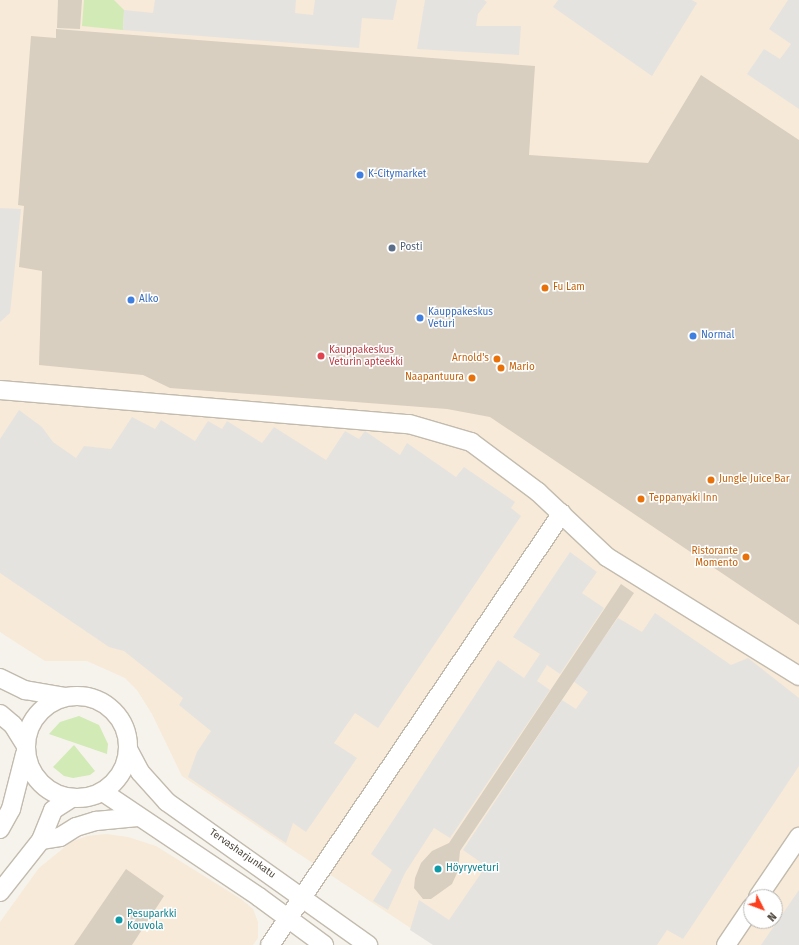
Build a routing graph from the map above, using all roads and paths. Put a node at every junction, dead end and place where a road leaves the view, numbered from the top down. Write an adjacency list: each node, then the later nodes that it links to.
1 (0, 390): 2 (street)
2 (562, 513): 3 (street); 17 (street)
3 (799, 676)
4 (0, 678): 5 (street)
5 (64, 697): 7 (street); 8 (street)
6 (0, 714): 7 (street)
7 (25, 749): 10 (street); 12 (street)
8 (129, 751): 9 (street); 17 (street, Tervasharjunkatu)
9 (103, 792): 10 (street); 11 (street)
10 (70, 799): 14 (street)
11 (138, 817): 14 (street); 18 (street)
12 (0, 829)
13 (799, 837): 15 (street)
14 (41, 840): 16 (street)
15 (763, 889)
16 (0, 892)
17 (303, 898): 18 (street); 22 (street, Tervasharjunkatu)
18 (288, 919): 20 (street); 21 (street)
19 (743, 920): 23 (street)
20 (270, 945)
21 (324, 945)
22 (368, 945)
23 (726, 945)

